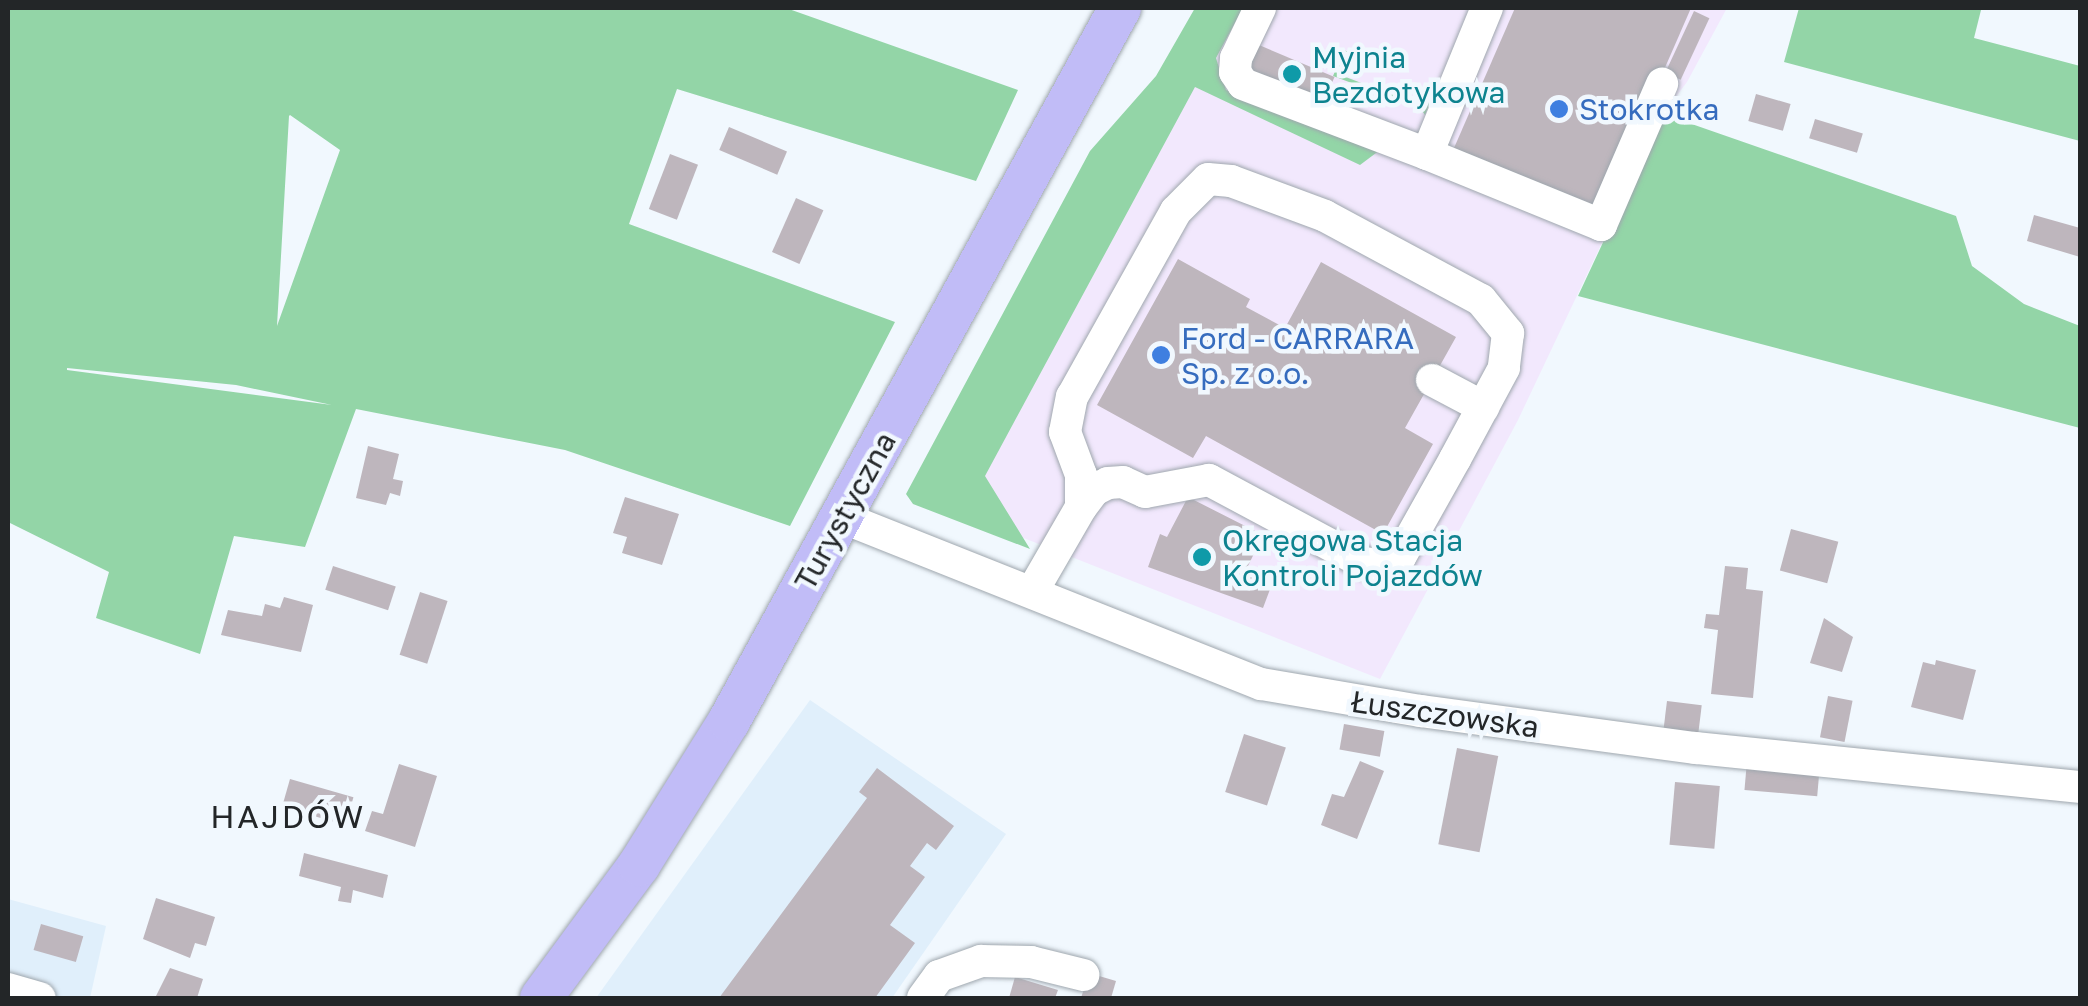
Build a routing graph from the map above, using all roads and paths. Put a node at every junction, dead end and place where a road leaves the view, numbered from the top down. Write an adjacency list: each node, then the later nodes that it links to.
1 (1120, 8): 9 (main road, Turystyczna)
2 (1260, 8): 5 (street)
3 (1488, 8): 5 (street)
4 (1662, 84): 5 (street)
5 (1427, 154)
6 (1432, 380): 7 (street)
7 (1483, 407): 8 (street); 8 (street)
8 (1081, 507): 10 (street)
9 (840, 517): 10 (street, Łuszczowska); 15 (main road, Turystyczna)
10 (1032, 592): 11 (street, Łuszczowska)
11 (2080, 787)
12 (1083, 975): 16 (street)
13 (8, 989): 14 (street)
14 (40, 998)
15 (542, 998)
16 (923, 998)

